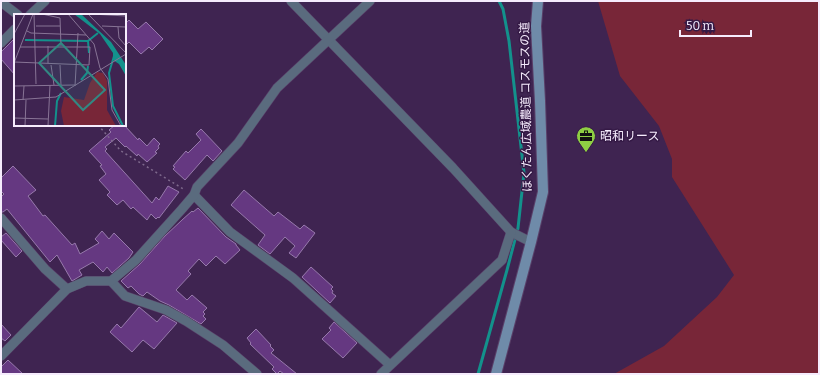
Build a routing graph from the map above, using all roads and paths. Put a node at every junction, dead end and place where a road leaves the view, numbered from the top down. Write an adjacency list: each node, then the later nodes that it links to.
1 (45, 1): 7 (street)
2 (292, 1): 9 (street)
3 (370, 1): 9 (street)
4 (538, 1): 15 (street, ほくたん広域農道 コスモスの道)
5 (1, 2): 6 (street)
6 (17, 14)
7 (31, 14)
8 (14, 30): 10 (street)
9 (329, 40): 12 (street); 14 (street)
10 (1, 44)
11 (99, 126): 12 (path)
12 (194, 195): 16 (street); 19 (street)
13 (1, 218): 17 (street)
14 (511, 232): 15 (street); 19 (street)
15 (531, 242): 22 (street, ほくたん広域農道 コスモスの道)
16 (111, 281): 17 (street); 20 (street)
17 (67, 289): 18 (street)
18 (1, 356)
19 (390, 365): 21 (street)
20 (257, 374)
21 (380, 374)
22 (496, 374)

